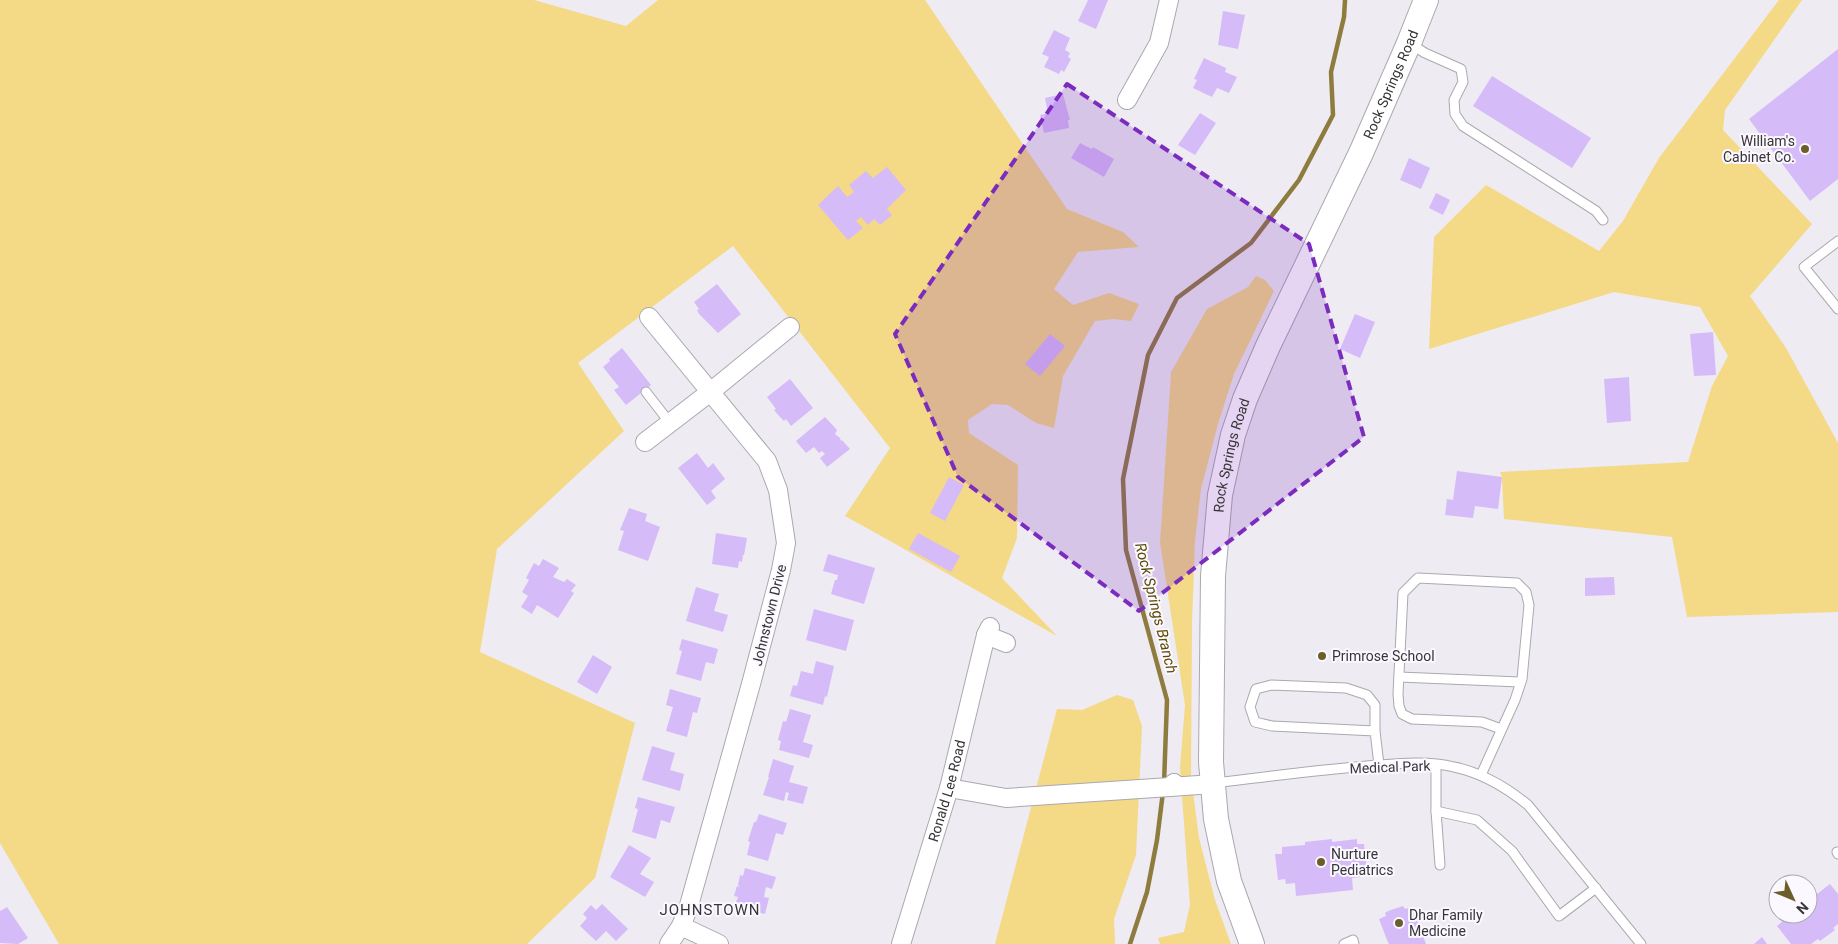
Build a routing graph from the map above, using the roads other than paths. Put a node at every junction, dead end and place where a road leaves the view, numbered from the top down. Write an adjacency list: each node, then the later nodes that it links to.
1 (1169, 0): 4 (street)
2 (1426, 0): 3 (street, Rock Springs Road)
3 (1409, 43): 5 (lane); 22 (street, Rock Springs Road)
4 (1127, 100)
5 (1602, 220)
6 (1838, 241): 7 (lane)
7 (1838, 309)
8 (649, 317): 11 (street, Johnstown Drive)
9 (790, 327): 11 (street)
10 (646, 392): 12 (lane)
11 (709, 393): 12 (street); 27 (street, Johnstown Drive)
12 (670, 423): 13 (street)
13 (645, 442)
14 (1006, 643): 23 (street, Ronald Lee Road)
15 (1399, 677): 16 (lane); 16 (lane); 17 (lane)
16 (1520, 682): 17 (lane)
17 (1501, 729): 21 (lane)
18 (1375, 731): 18 (lane); 20 (lane)
19 (1436, 765): 20 (lane, Medical Park); 21 (lane, Medical Park); 24 (lane)
20 (1379, 766): 22 (lane, Medical Park)
21 (1481, 775): 26 (lane, Medical Park)
22 (1213, 784): 23 (street); 31 (street, Rock Springs Road)
23 (949, 788): 30 (street, Ronald Lee Road)
24 (1436, 811): 25 (lane); 26 (lane)
25 (1440, 865)
26 (1596, 888): 34 (lane, Medical Park)
27 (681, 926): 28 (street, Johnstown Drive); 29 (street)
28 (669, 944)
29 (719, 944)
30 (900, 944)
31 (1252, 944)
32 (1344, 944): 33 (lane)
33 (1354, 944)
34 (1641, 944)

